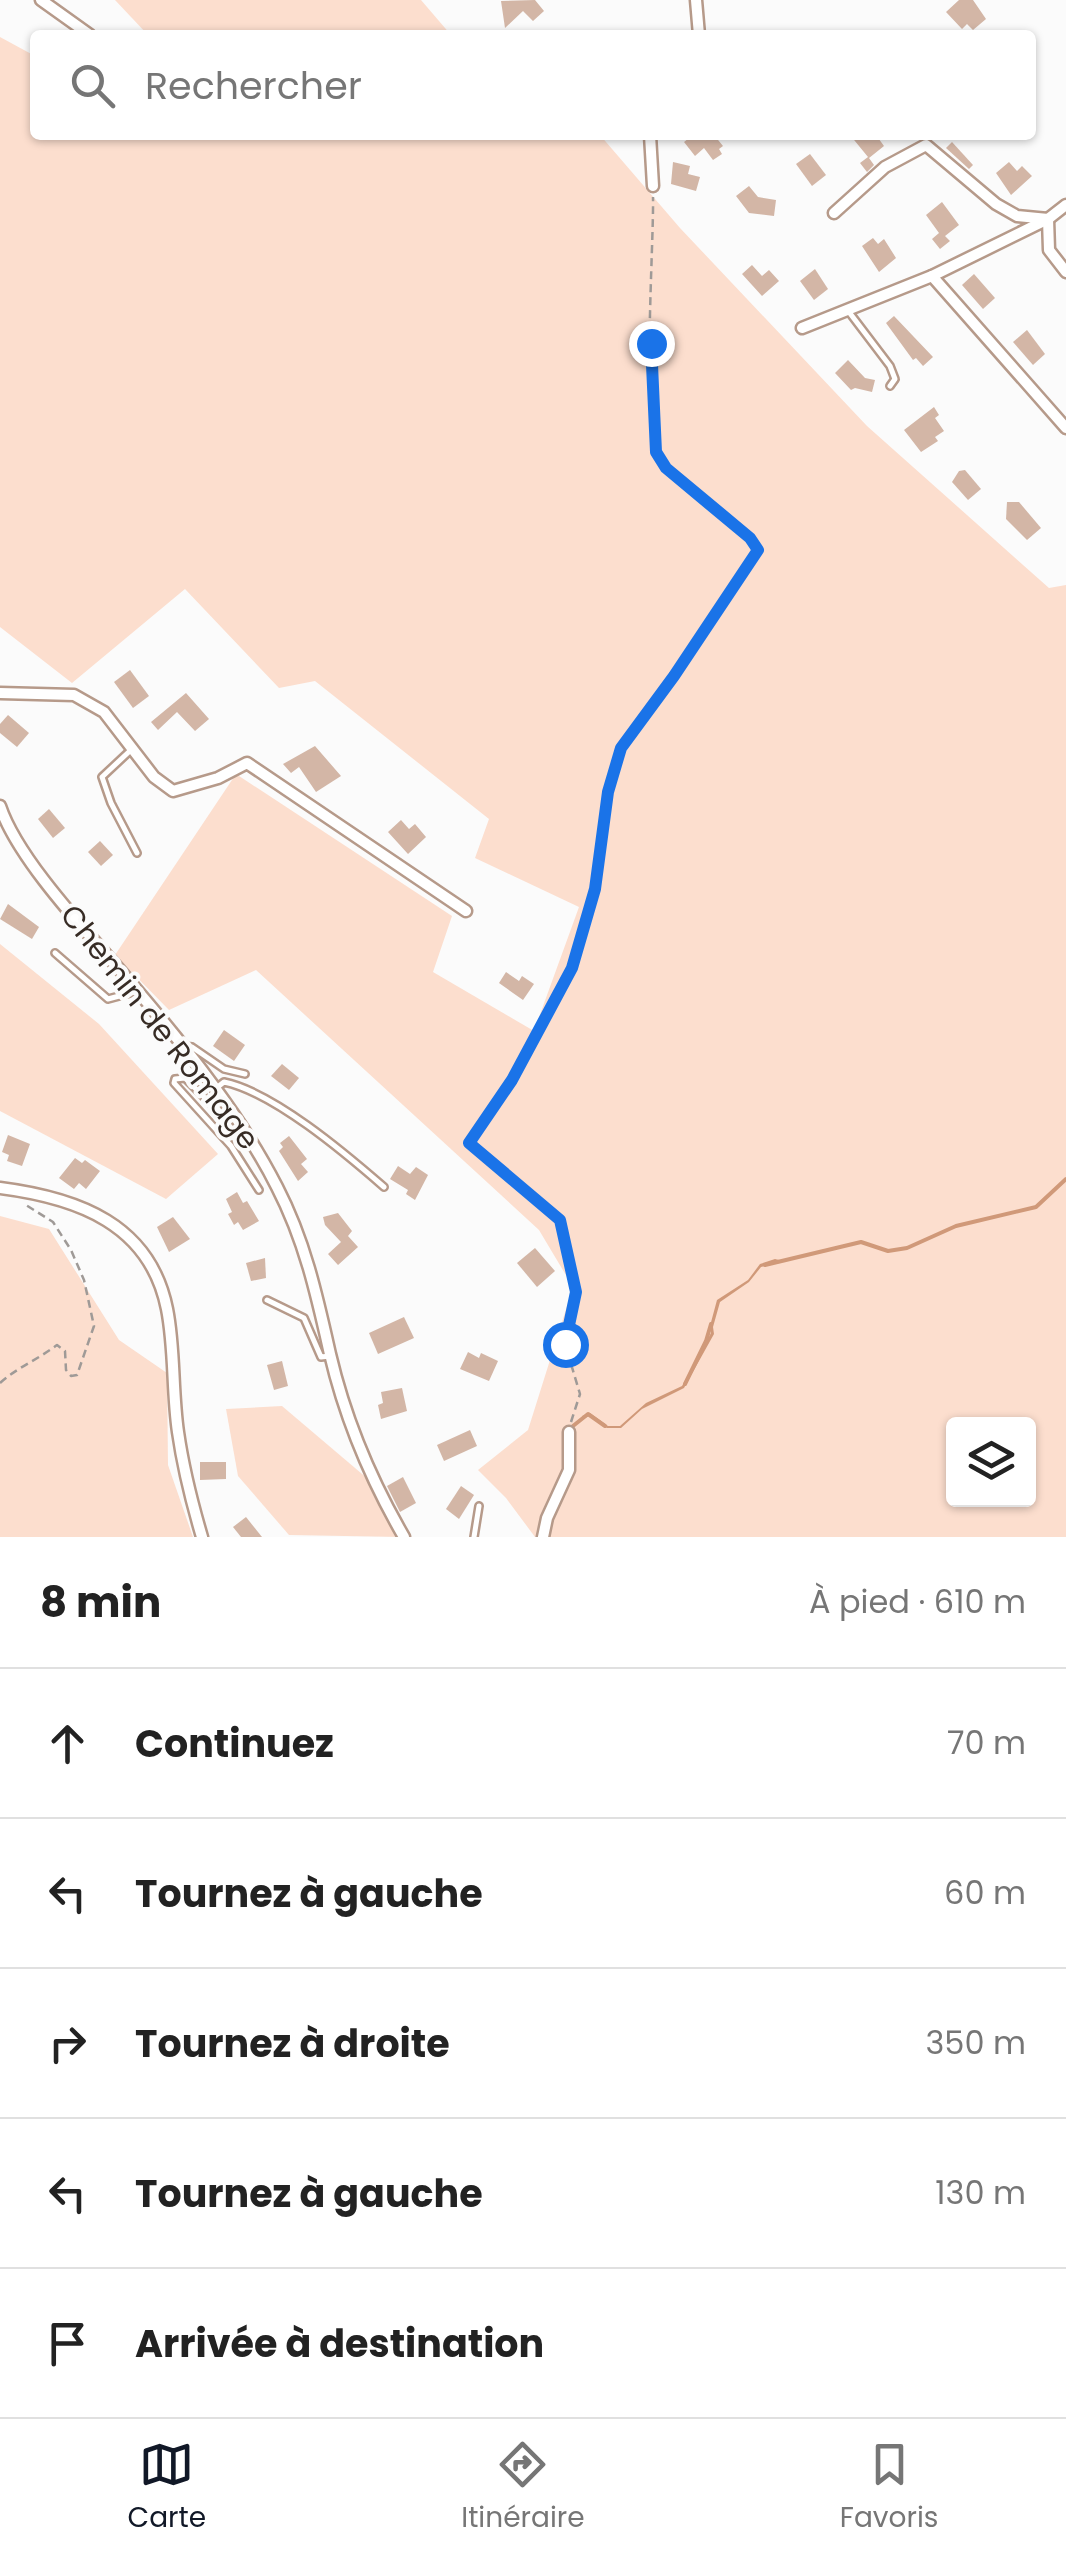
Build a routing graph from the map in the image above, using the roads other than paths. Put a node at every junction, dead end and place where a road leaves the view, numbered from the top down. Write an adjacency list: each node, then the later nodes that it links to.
1 (41, 0): 3 (street)
2 (696, 0): 4 (street)
3 (83, 30)
4 (699, 30)
5 (650, 140): 6 (street)
6 (653, 186)
7 (1066, 205): 9 (street)
8 (834, 213): 9 (street)
9 (1048, 218): 10 (street); 11 (street)
10 (1066, 272)
11 (932, 276): 12 (street); 15 (street)
12 (848, 310): 13 (street); 14 (lane)
13 (802, 328)
14 (890, 386)
15 (1066, 428)
16 (0, 692): 17 (street)
17 (133, 748): 19 (lane); 20 (street)
18 (0, 806): 22 (street, Chemin de Romage)
19 (138, 853)
20 (466, 911)
21 (55, 953): 22 (lane)
22 (138, 991): 23 (street, Chemin de Romage)
23 (181, 1046): 24 (lane); 25 (street, Chemin de Romage)
24 (245, 1074)
25 (214, 1089): 26 (lane); 28 (lane); 30 (street, Chemin de Romage)
26 (384, 1187)
27 (0, 1188): 33 (street)
28 (259, 1190)
29 (267, 1300): 30 (lane)
30 (330, 1356): 34 (street, Chemin de Romage)
31 (569, 1432): 36 (street)
32 (480, 1506): 35 (lane)
33 (202, 1537)
34 (404, 1537)
35 (474, 1537)
36 (543, 1537)

